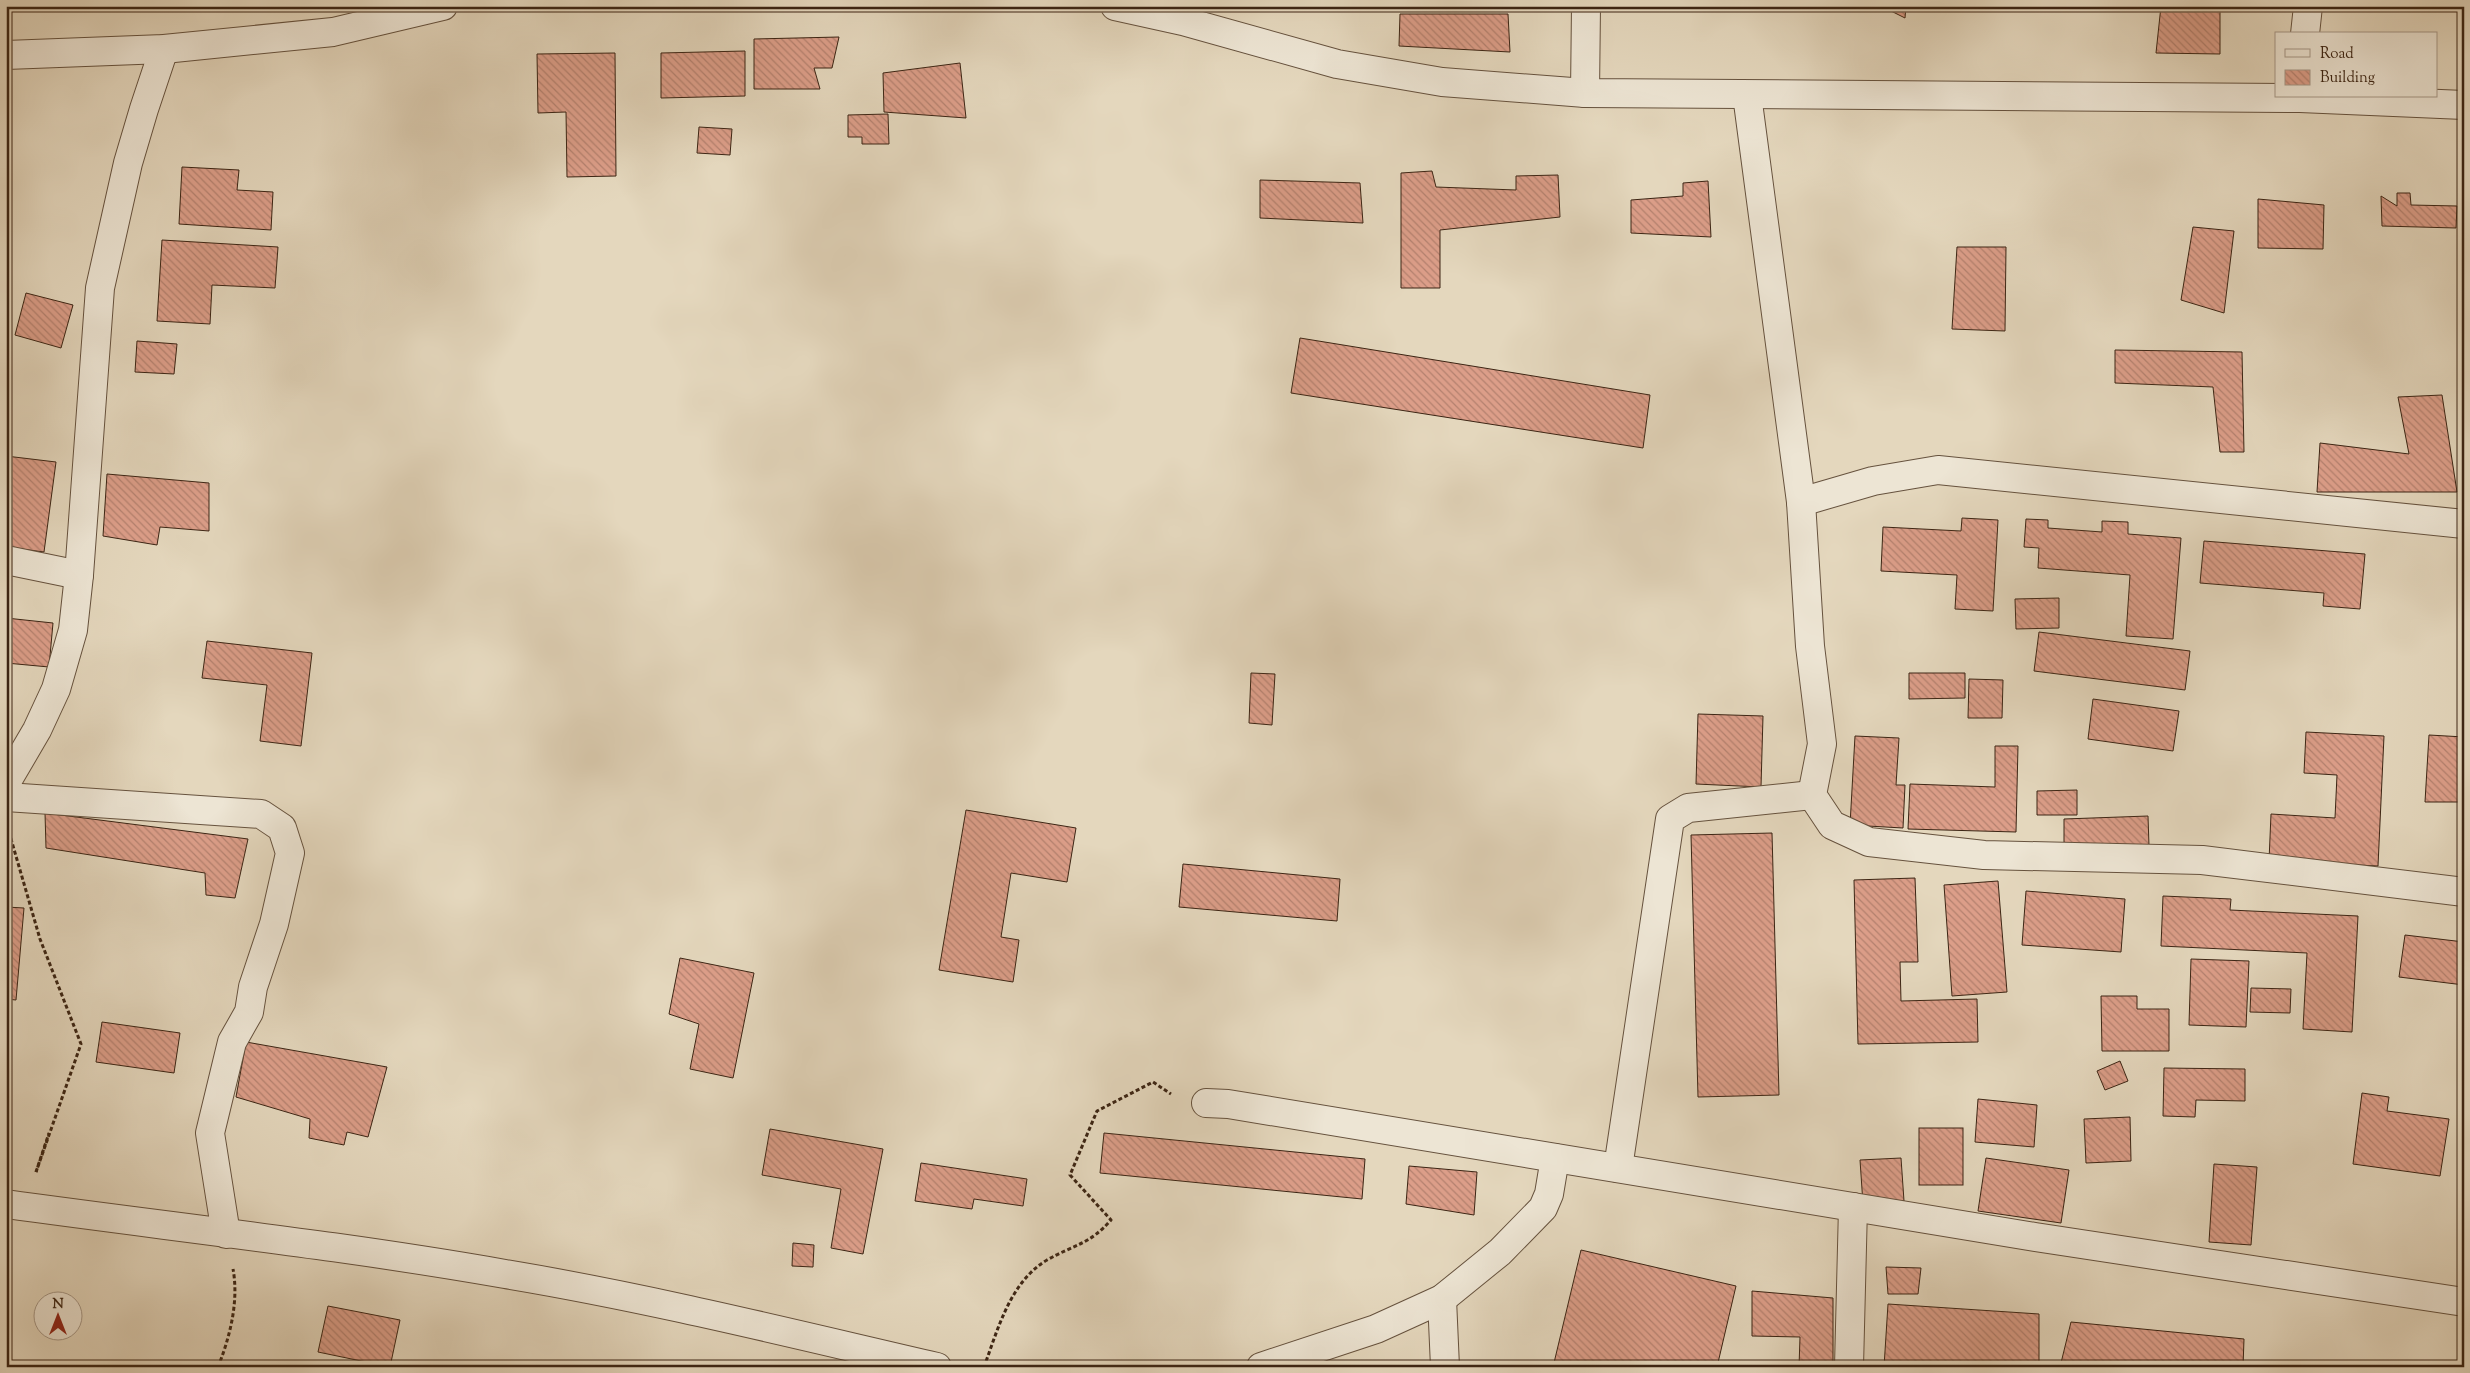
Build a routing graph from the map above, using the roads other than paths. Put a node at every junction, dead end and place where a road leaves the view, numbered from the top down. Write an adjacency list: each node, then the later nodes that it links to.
1 (443, 6): 6 (street)
2 (1115, 6): 8 (street)
3 (1586, 6): 8 (street)
4 (2308, 6): 5 (street)
5 (2305, 32)
6 (164, 49): 7 (street); 16 (street)
7 (6, 54)
8 (1585, 93): 9 (street)
9 (1747, 95): 10 (street); 13 (street)
10 (2275, 97)
11 (2320, 98): 12 (street)
12 (2464, 105)
13 (1801, 502): 14 (street); 18 (street)
14 (2464, 524)
15 (6, 560): 16 (street)
16 (80, 575): 17 (street)
17 (6, 783)
18 (1812, 795): 20 (street); 23 (street)
19 (6, 797): 26 (street)
20 (2464, 892)
21 (1206, 1103): 22 (street)
22 (1555, 1158): 23 (street); 27 (street)
23 (1618, 1168): 25 (street)
24 (6, 1204): 26 (street)
25 (1853, 1207): 28 (street); 32 (street)
26 (226, 1234): 29 (street)
27 (1442, 1300): 30 (street); 31 (street)
28 (2464, 1302)
29 (937, 1367)
30 (1262, 1367)
31 (1445, 1367)
32 (1849, 1367)

